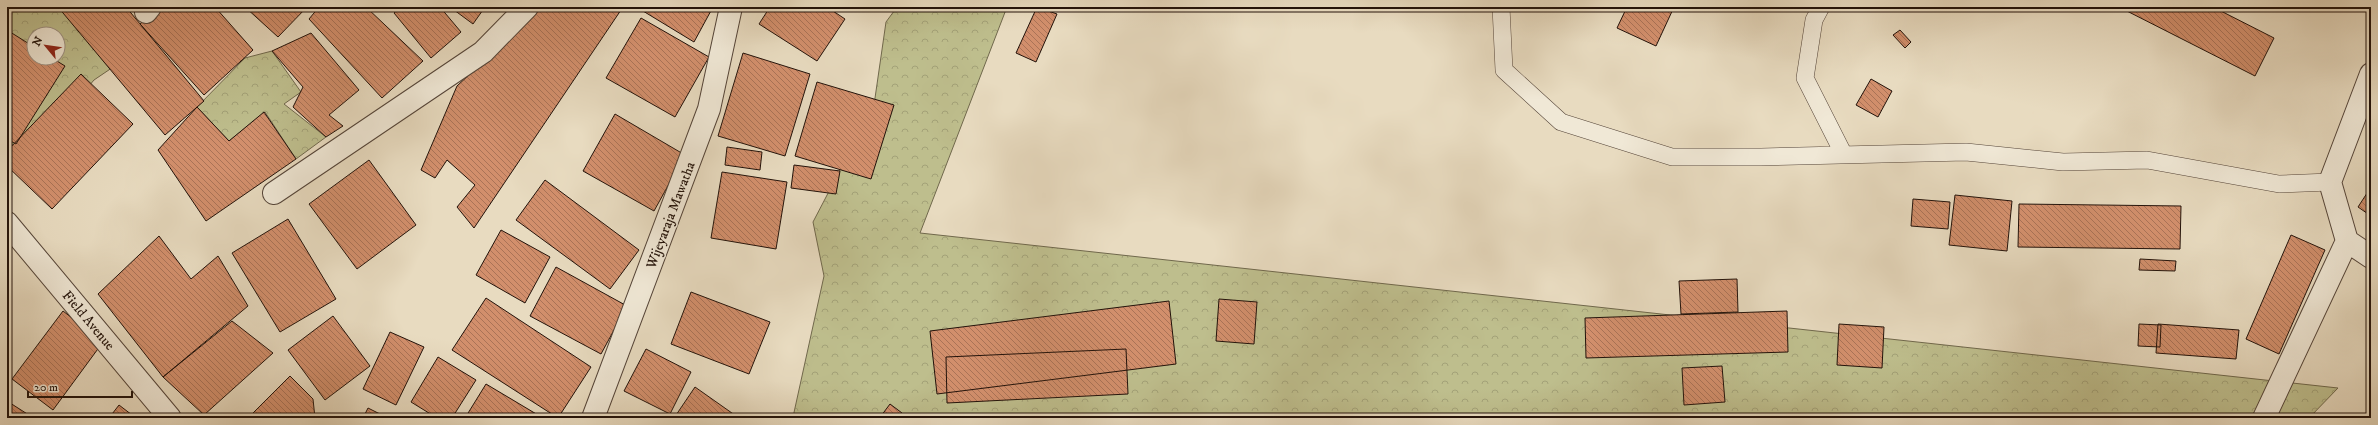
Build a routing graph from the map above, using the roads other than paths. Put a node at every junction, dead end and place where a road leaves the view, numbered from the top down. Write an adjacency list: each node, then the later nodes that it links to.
1 (527, 7): 8 (street)
2 (730, 7): 13 (street, Wijeyaraja Mawatha)
3 (1501, 7): 6 (lane)
4 (1821, 7): 6 (lane)
5 (2371, 74): 7 (street)
6 (1844, 155): 7 (lane)
7 (2330, 182): 10 (street)
8 (274, 193)
9 (7, 223): 12 (street, Field Avenue)
10 (2346, 241): 11 (street); 14 (street)
11 (2371, 257)
12 (170, 418)
13 (593, 418)
14 (2264, 418)

